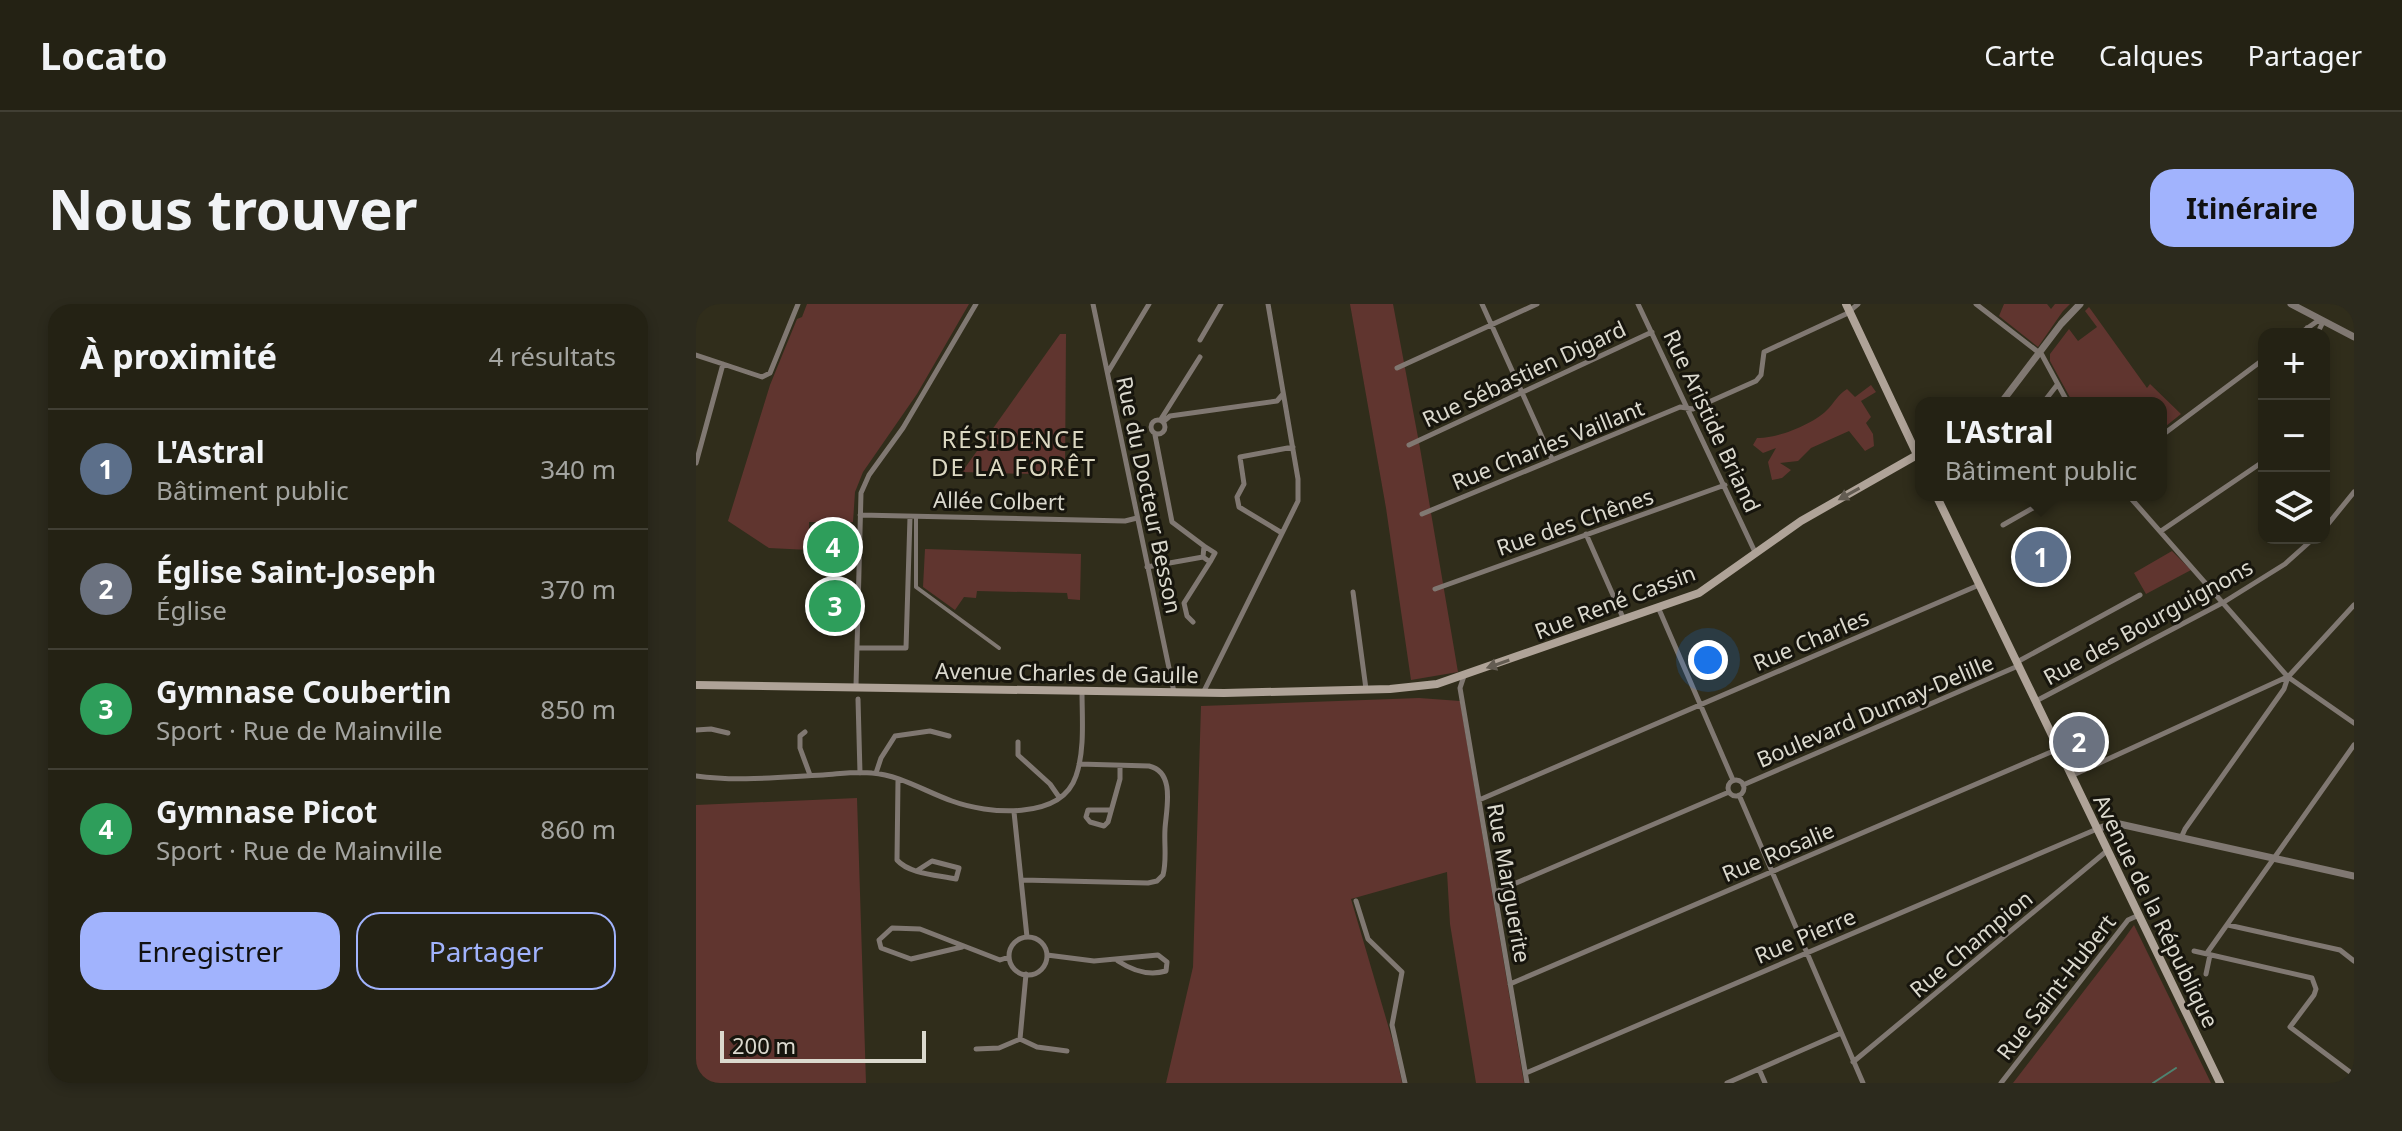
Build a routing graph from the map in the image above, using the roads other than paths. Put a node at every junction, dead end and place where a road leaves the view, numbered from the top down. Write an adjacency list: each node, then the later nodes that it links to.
1 (798, 304): 26 (street)
2 (976, 304): 51 (street)
3 (1093, 304): 28 (street, Rue du Docteur Besson)
4 (1149, 304): 28 (street)
5 (1221, 304): 21 (street)
6 (1268, 304): 30 (street)
7 (1482, 304): 16 (street)
8 (1537, 304): 16 (street)
9 (1638, 304): 19 (street, Rue Aristide Briand)
10 (1858, 304): 14 (street)
11 (1976, 304): 22 (street)
12 (2080, 304): 22 (street)
13 (2291, 304): 15 (street)
14 (1848, 307): 35 (street, Rue Charles Vaillant); 40 (main road)
15 (2319, 320): 17 (street); 18 (street); 20 (street)
16 (1492, 324): 27 (street); 31 (street)
17 (2307, 328)
18 (2320, 328)
19 (1652, 332): 31 (street, Rue Sébastien Digard); 35 (street, Rue Aristide Briand)
20 (2354, 337)
21 (1200, 340)
22 (2039, 353): 29 (street); 32 (street)
23 (696, 355): 26 (street)
24 (1200, 357): 36 (street)
25 (2258, 363): 37 (street)
26 (723, 364): 43 (street)
27 (1397, 368)
28 (1107, 373): 53 (street, Rue du Docteur Besson)
29 (2057, 384): 33 (street); 34 (street)
30 (1284, 393): 36 (street); 39 (street)
31 (1522, 393): 38 (street, Rue Sébastien Digard); 41 (street)
32 (2006, 397)
33 (2047, 397)
34 (2065, 397)
35 (1687, 408): 41 (street, Rue Charles Vaillant); 45 (street, Rue Aristide Briand)
36 (1162, 420): 60 (street)
37 (2167, 432)
38 (1409, 445)
39 (1293, 447): 57 (street); 57 (street)
40 (1915, 450)
41 (1552, 459): 50 (street, Rue Charles Vaillant)
42 (1915, 461): 61 (main road, Rue René Cassin, one-way to 61)
43 (696, 463)
44 (2258, 465): 56 (street)
45 (1725, 485): 58 (street, Rue des Chênes); 61 (street, Rue Aristide Briand)
46 (2354, 492): 54 (street)
47 (1939, 501): 65 (main road, Avenue de la République)
48 (2045, 501): 55 (street)
49 (2134, 501): 56 (street)
50 (1422, 514)
51 (860, 515): 52 (street, Allée Colbert); 74 (street)
52 (913, 517): 53 (street, Allée Colbert); 74 (street); 75 (street)
53 (1137, 518): 64 (street, Rue du Docteur Besson)
54 (2330, 522)
55 (2003, 525)
56 (2161, 531): 69 (street)
57 (1282, 533): 86 (street)
58 (1586, 534): 66 (street, Rue des Chênes); 72 (street)
59 (2307, 544): 69 (street, Rue des Bourguignons)
60 (1204, 546): 62 (street); 63 (street)
61 (1756, 553): 71 (main road, Rue René Cassin)
62 (1203, 557): 63 (street); 64 (street)
63 (1210, 562): 73 (street)
64 (1147, 567): 85 (street, Rue du Docteur Besson)
65 (1979, 585): 76 (main road, Avenue de la République); 89 (street, Rue Charles)
66 (1435, 589)
67 (1353, 592): 83 (street)
68 (2140, 595): 76 (street, Boulevard Dumay-Delille)
69 (2224, 602): 78 (street); 88 (street, Rue des Bourguignons)
70 (2354, 605): 78 (street)
71 (1658, 607): 72 (main road, Rue René Cassin); 89 (street)
72 (1624, 620): 77 (main road, Rue René Cassin, one-way to 77)
73 (1193, 622)
74 (858, 648): 82 (street)
75 (999, 648)
76 (2018, 664): 88 (main road, Avenue de la République); 107 (street, Boulevard Dumay-Delille)
77 (1465, 675): 79 (main road, Rue René Cassin); 81 (street)
78 (2288, 677): 90 (street); 104 (street); 115 (street)
79 (1437, 684): 81 (street); 83 (main road, Avenue Charles de Gaulle)
80 (696, 685): 82 (main road, Avenue Charles de Gaulle)
81 (1460, 688): 111 (street, Rue Marguerite)
82 (856, 689): 84 (main road, Avenue Charles de Gaulle)
83 (1367, 690): 86 (main road, Avenue Charles de Gaulle)
84 (1082, 691): 85 (main road, Avenue Charles de Gaulle); 98 (street)
85 (1174, 692): 86 (main road, Avenue Charles de Gaulle)
86 (1203, 693)
87 (858, 699): 100 (street)
88 (2035, 702): 97 (main road, Avenue de la République)
89 (1700, 706): 106 (street); 111 (street, Rue Charles)
90 (2354, 723)
91 (696, 730): 93 (street)
92 (805, 732): 103 (street)
93 (728, 733)
94 (949, 736): 101 (street)
95 (1018, 742): 110 (street)
96 (2354, 745): 117 (street)
97 (2058, 749): 104 (main road, Avenue de la République); 119 (street, Rue Rosalie)
98 (1079, 764): 99 (street); 110 (street)
99 (1120, 766): 112 (street); 121 (street)
100 (860, 773): 101 (street); 103 (street)
101 (876, 773): 105 (street)
102 (696, 776): 103 (street)
103 (810, 776)
104 (2071, 776): 114 (main road, Avenue de la République)
105 (898, 780): 113 (street); 118 (street)
106 (1733, 780): 107 (street); 108 (street)
107 (1743, 785): 109 (street)
108 (1729, 792): 109 (street); 122 (street)
109 (1739, 795): 119 (street)
110 (1059, 797): 113 (street)
111 (1479, 800): 122 (street, Rue Marguerite)
112 (1111, 810): 112 (street)
113 (1014, 812): 121 (street)
114 (2097, 829): 115 (street); 116 (main road, Avenue de la République); 129 (street, Rue Pierre)
115 (2181, 838): 117 (street)
116 (2109, 850): 124 (main road, Avenue de la République); 142 (street, Rue Champion)
117 (2274, 858): 120 (street); 125 (street)
118 (918, 870): 118 (street)
119 (1772, 872): 129 (street); 137 (street, Rue Rosalie)
120 (2354, 876)
121 (1022, 880): 126 (street)
122 (1495, 892): 137 (street, Rue Marguerite)
123 (1356, 901): 146 (street)
124 (2140, 914): 151 (street, Rue Saint-Hubert); 152 (main road, Avenue de la République)
125 (2228, 925): 130 (street); 134 (street)
126 (1027, 937): 131 (street); 132 (street)
127 (962, 947): 127 (street); 132 (street)
128 (2194, 951): 130 (street)
129 (1807, 953): 138 (street); 144 (street, Rue Pierre)
130 (2208, 954): 136 (street); 145 (street)
131 (1047, 955): 133 (street); 135 (street)
132 (1009, 957): 135 (street)
133 (1118, 961): 133 (street)
134 (2354, 961)
135 (1026, 974): 139 (street)
136 (2206, 974)
137 (1510, 984): 144 (street, Rue Marguerite)
138 (1841, 1033): 142 (street); 143 (street)
139 (1020, 1039): 140 (street); 141 (street)
140 (976, 1049)
141 (1067, 1051)
142 (1853, 1062): 150 (street)
143 (1759, 1069): 148 (street); 149 (street)
144 (1526, 1073): 147 (street, Rue Marguerite)
145 (2354, 1075)
146 (1405, 1083)
147 (1527, 1083)
148 (1727, 1083)
149 (1765, 1083)
150 (1863, 1083)
151 (2001, 1083)
152 (2220, 1083)

